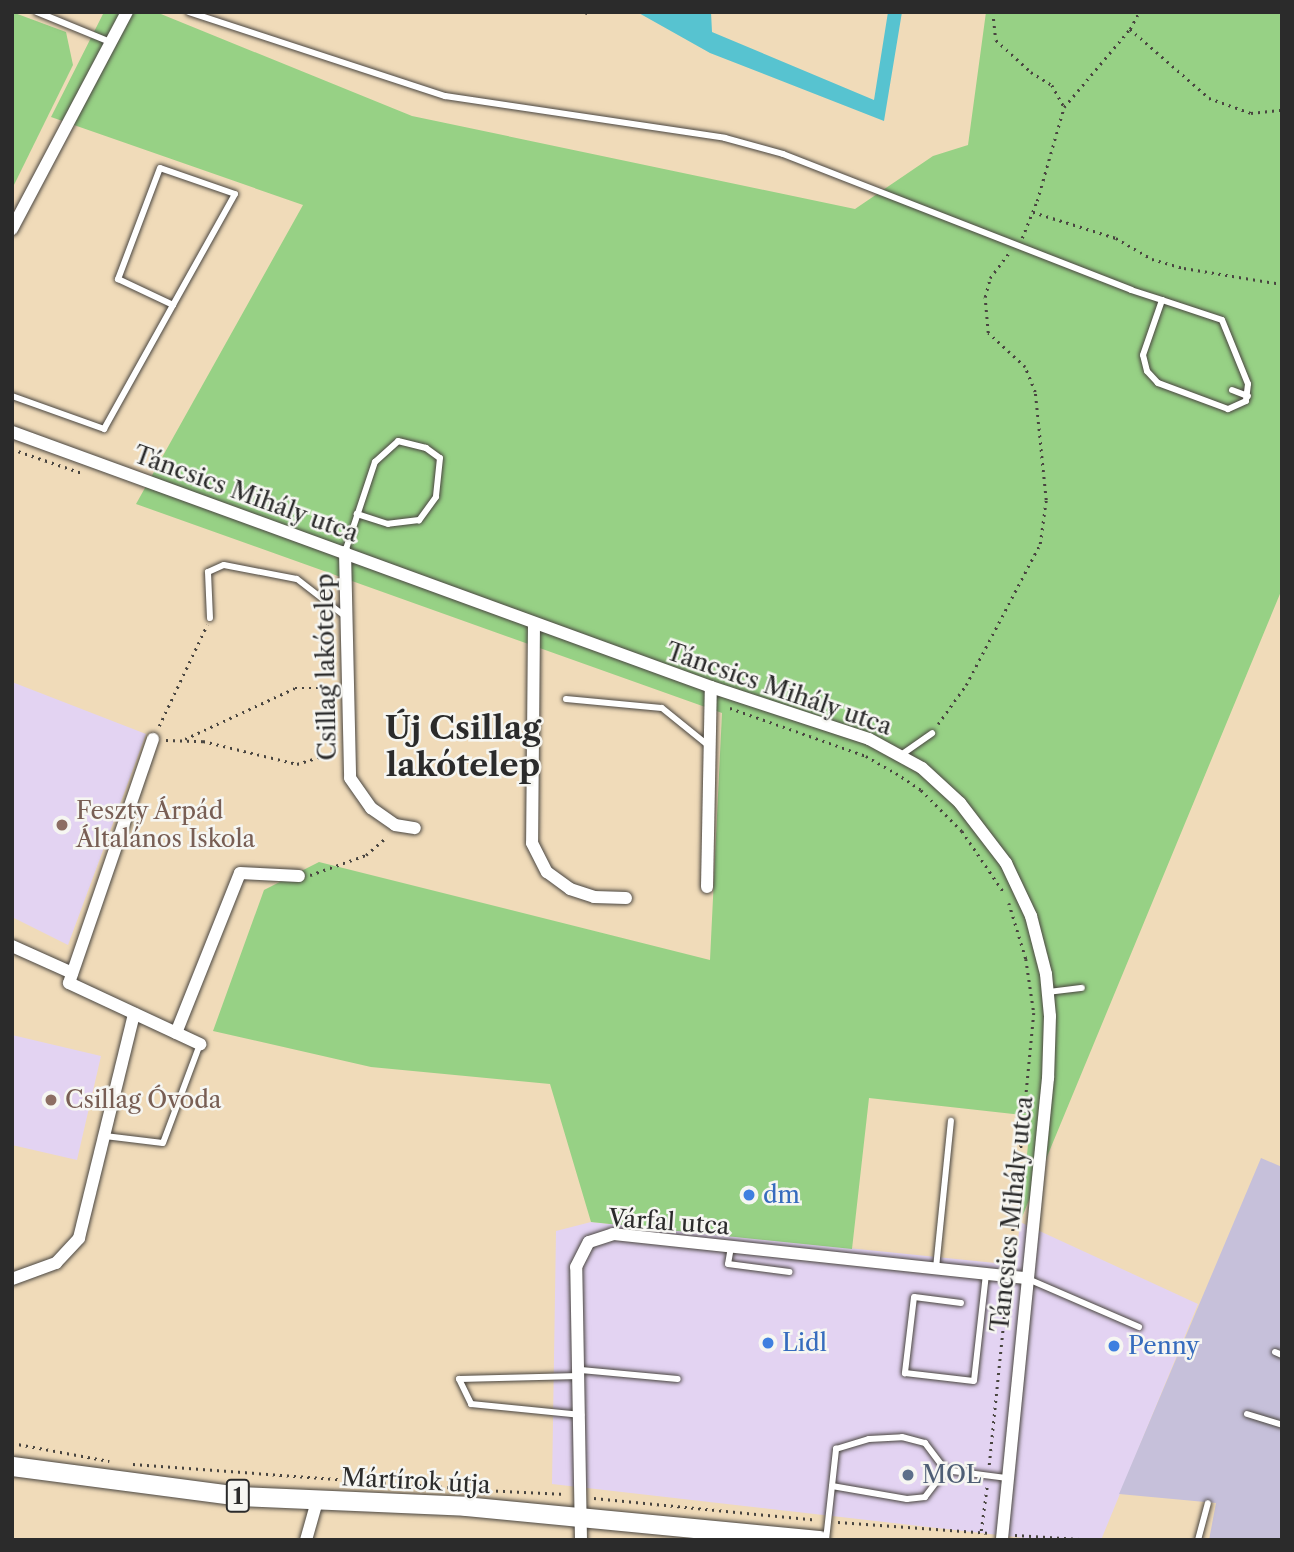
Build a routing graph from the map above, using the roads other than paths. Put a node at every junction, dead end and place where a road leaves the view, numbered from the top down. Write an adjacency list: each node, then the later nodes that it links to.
1 (37, 12): 4 (lane)
2 (127, 12): 4 (street)
3 (189, 12): 6 (lane)
4 (111, 42): 5 (street)
5 (12, 229)
6 (1162, 300): 10 (lane); 10 (lane)
7 (173, 305): 7 (lane); 9 (lane)
8 (1232, 390): 10 (lane)
9 (12, 396)
10 (1248, 396)
11 (12, 432): 13 (street, Táncsics Mihály utca)
12 (358, 514): 12 (lane); 13 (lane)
13 (345, 552): 14 (street, Csillag lakótelep); 16 (street, Táncsics Mihály utca)
14 (346, 617): 15 (lane); 23 (street, Csillag lakótelep)
15 (210, 618)
16 (534, 623): 17 (street, Táncsics Mihály utca); 26 (street)
17 (711, 687): 21 (street); 22 (street, Táncsics Mihály utca)
18 (566, 698): 21 (lane)
19 (932, 733): 22 (lane)
20 (153, 739): 28 (street)
21 (709, 746): 25 (street)
22 (901, 755): 30 (street, Táncsics Mihály utca)
23 (415, 828)
24 (299, 876): 32 (street)
25 (707, 887)
26 (626, 898)
27 (12, 946): 28 (street)
28 (72, 973): 31 (street)
29 (1082, 988): 30 (lane)
30 (1048, 992): 40 (street, Táncsics Mihály utca)
31 (134, 1014): 32 (street); 35 (street)
32 (176, 1033): 33 (street)
33 (200, 1044): 35 (lane)
34 (951, 1121): 37 (lane)
35 (105, 1136): 41 (street)
36 (731, 1247): 37 (street, Várfal utca); 38 (lane); 44 (street, Várfal utca)
37 (936, 1268): 39 (street, Várfal utca)
38 (789, 1272)
39 (986, 1274): 40 (street, Várfal utca); 42 (lane)
40 (1025, 1278): 43 (lane); 51 (street, Táncsics Mihály utca)
41 (12, 1279)
42 (961, 1303)
43 (1139, 1327)
44 (581, 1373): 45 (lane); 47 (street, Várfal utca); 47 (lane)
45 (678, 1379)
46 (1247, 1414): 48 (lane)
47 (582, 1415): 55 (street, Várfal utca)
48 (1282, 1425)
49 (12, 1466): 53 (main road, Mártírok útja / 1)
50 (945, 1469): 51 (lane); 52 (lane); 52 (lane)
51 (1007, 1478): 56 (street, Táncsics Mihály utca)
52 (832, 1486): 60 (lane)
53 (317, 1501): 55 (main road, Mártírok útja / 1); 57 (street)
54 (1208, 1503): 61 (lane)
55 (583, 1517): 58 (street, Várfal utca); 59 (main road, Mártírok útja / 1)
56 (1002, 1537)
57 (306, 1540)
58 (581, 1540)
59 (819, 1540)
60 (826, 1540)
61 (1198, 1540)

